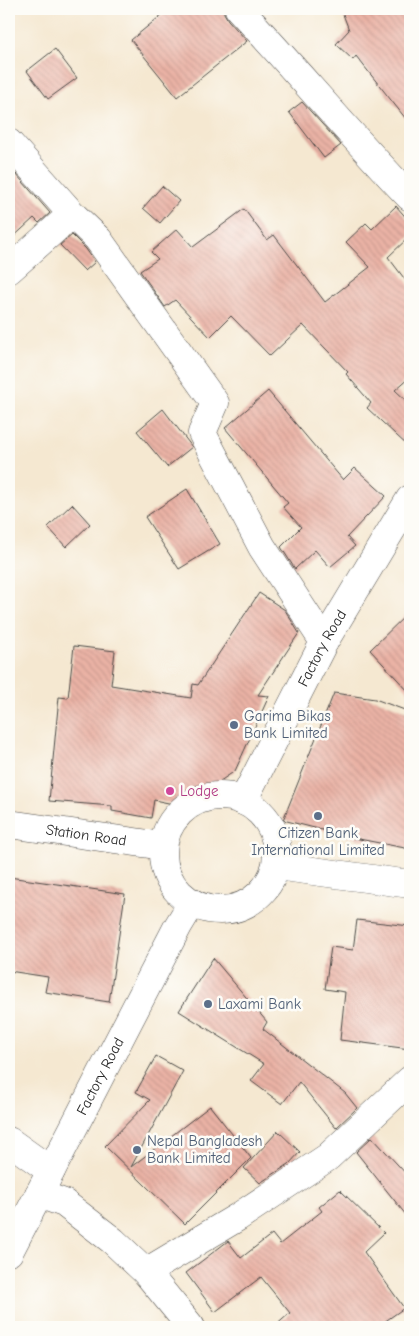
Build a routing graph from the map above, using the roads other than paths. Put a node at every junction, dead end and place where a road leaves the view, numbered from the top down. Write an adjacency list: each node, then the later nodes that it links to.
1 (239, 9): 3 (street)
2 (9, 144): 4 (street)
3 (410, 197)
4 (72, 214): 5 (street); 7 (street)
5 (9, 270)
6 (410, 499): 7 (street, Factory Road)
7 (324, 642): 8 (street, Factory Road)
8 (243, 801): 10 (street); 11 (street)
9 (9, 824): 10 (street, Station Road)
10 (163, 846): 13 (street)
11 (276, 866): 12 (street); 13 (street)
12 (410, 884)
13 (192, 903): 16 (street, Factory Road)
14 (410, 1080): 18 (street)
15 (9, 1141): 16 (street)
16 (45, 1183): 17 (street, Factory Road); 18 (street)
17 (9, 1252)
18 (146, 1272): 19 (street)
19 (191, 1327)

